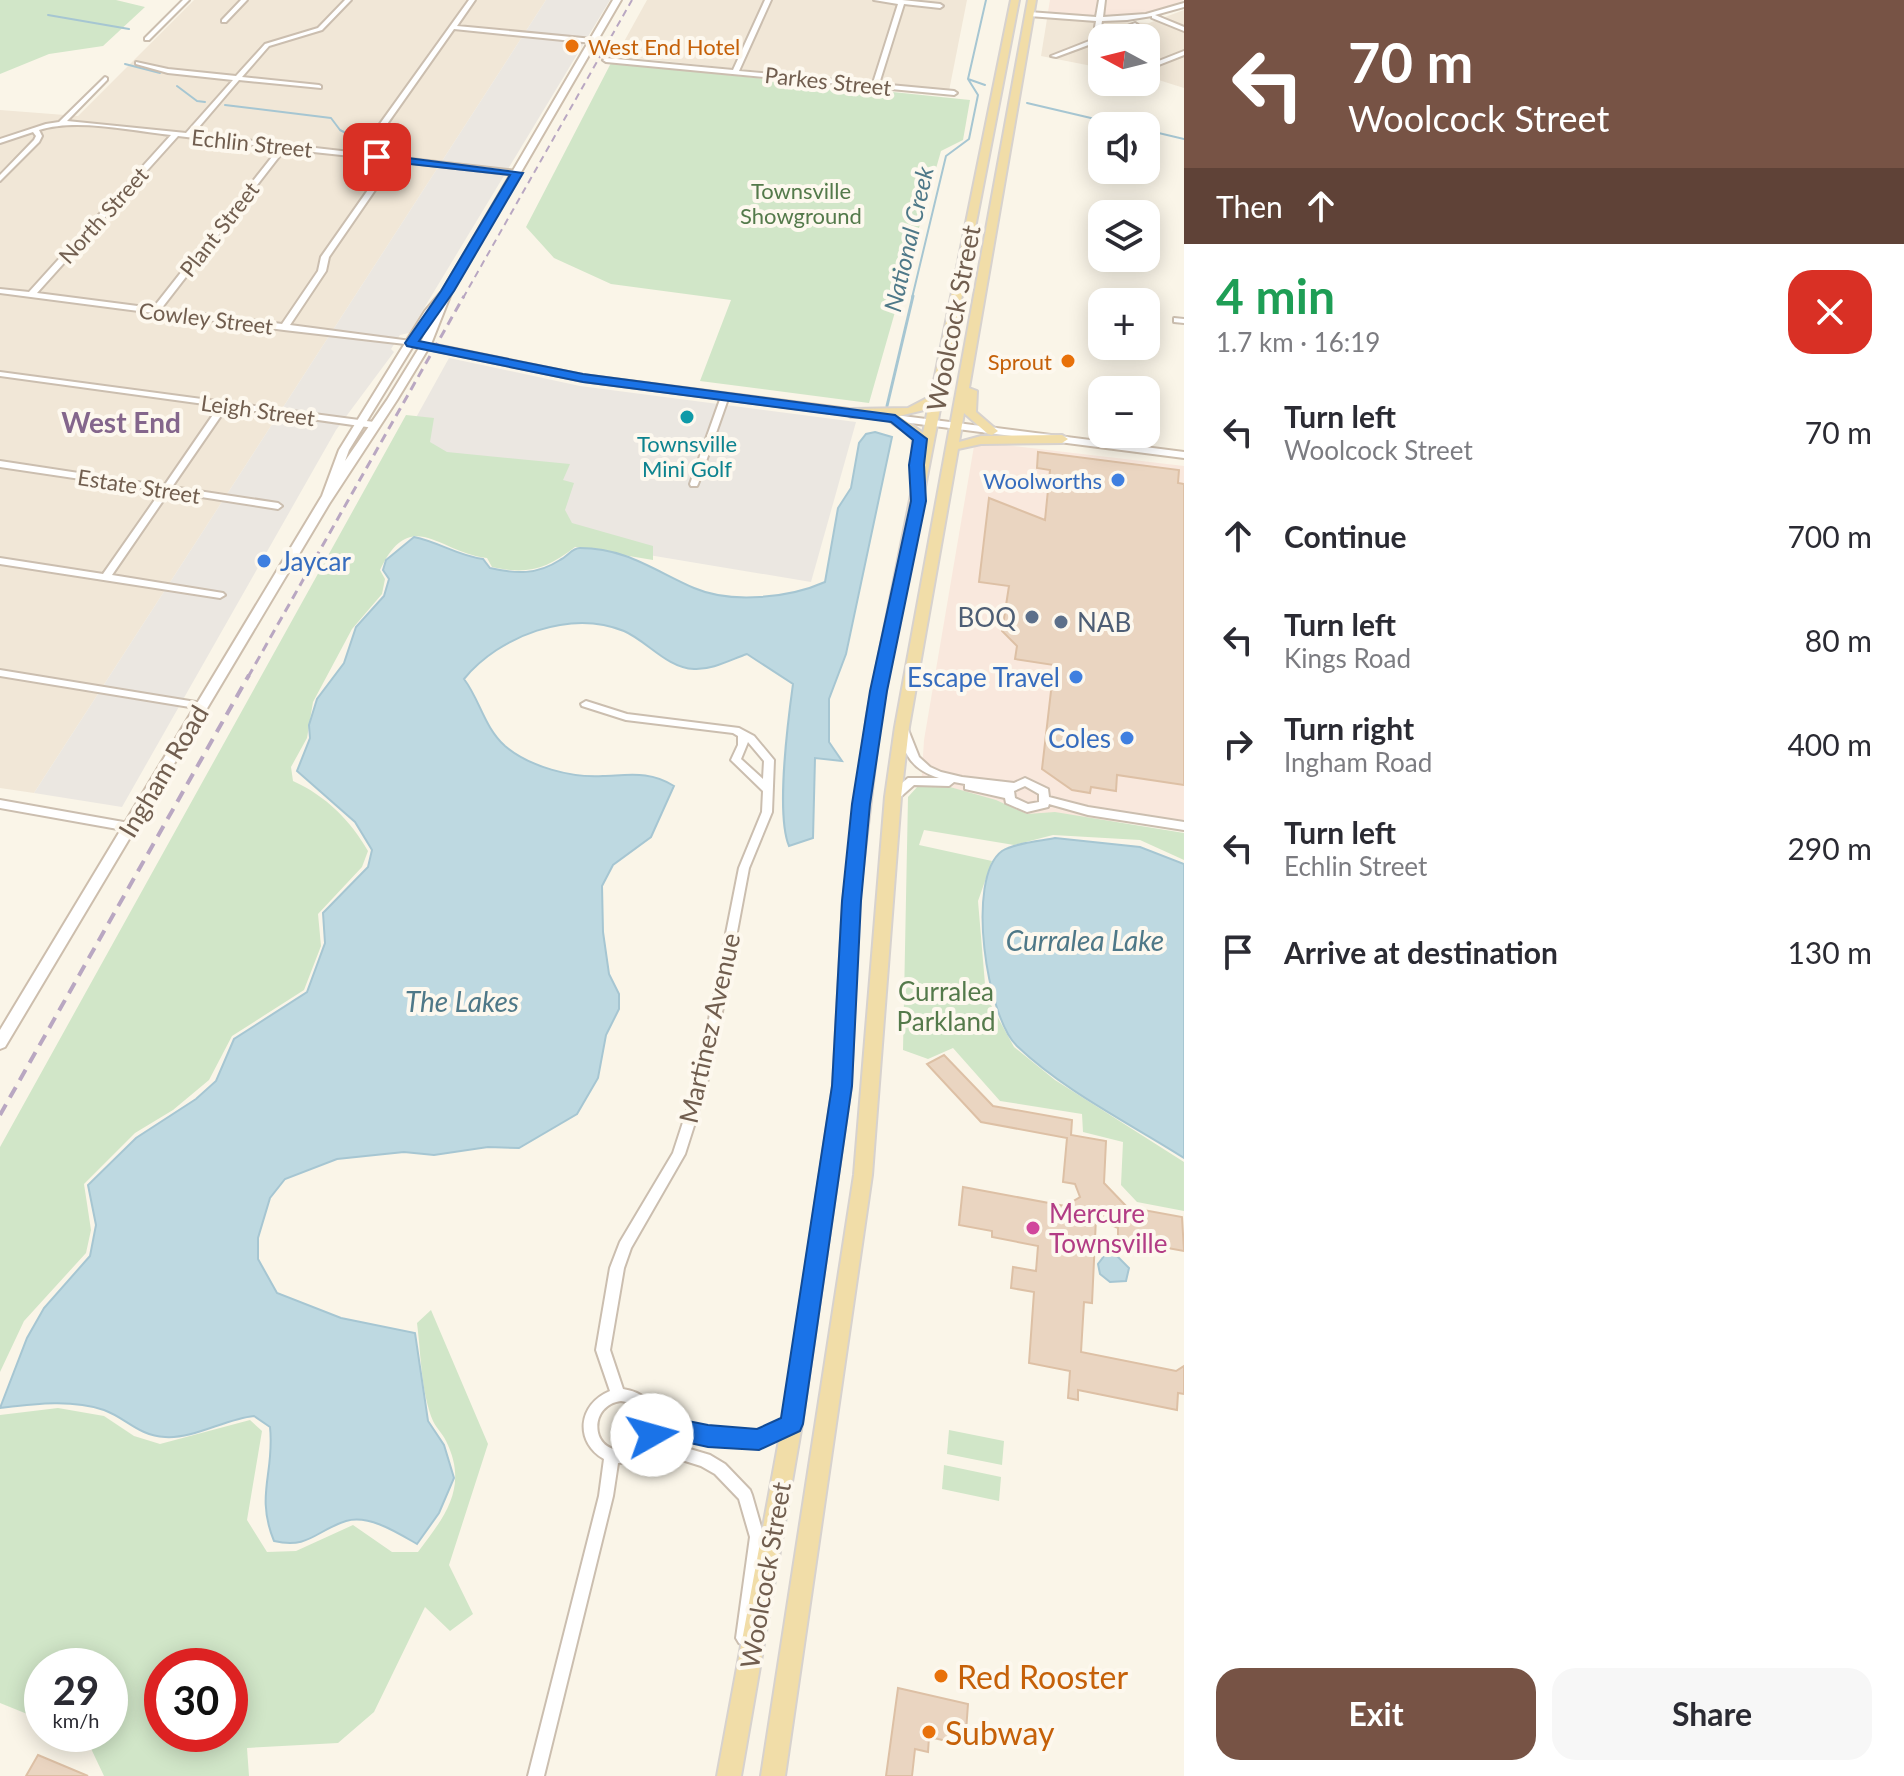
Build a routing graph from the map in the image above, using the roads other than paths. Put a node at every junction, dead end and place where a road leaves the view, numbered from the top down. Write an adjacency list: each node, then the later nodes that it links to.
1 (186, 0): 22 (street)
2 (244, 0): 17 (street)
3 (348, 0): 31 (street)
4 (472, 0): 20 (street)
5 (617, 0): 23 (main road, Ingham Road)
6 (768, 0): 30 (street)
7 (877, 0): 11 (street)
8 (1015, 0): 18 (main road, Woolcock Street)
9 (1032, 0): 15 (main road, Woolcock Street)
10 (1102, 0): 16 (street)
11 (902, 2): 13 (street); 33 (street)
12 (1184, 5): 14 (street)
13 (940, 6)
14 (1154, 17): 16 (street); 21 (street)
15 (1029, 18): 16 (street); 18 (main road); 50 (main road, Woolcock Street)
16 (1099, 20): 19 (street)
17 (224, 21)
18 (1011, 21): 57 (main road, Woolcock Street)
19 (1098, 24)
20 (452, 27): 23 (street); 43 (street)
21 (1184, 29)
22 (147, 39)
23 (593, 41): 45 (main road, Ingham Road)
24 (1088, 42): 26 (street)
25 (1184, 53): 28 (street)
26 (1054, 56)
27 (606, 60): 30 (street, Parkes Street)
28 (1160, 62)
29 (138, 63): 31 (street)
30 (735, 72): 33 (street, Parkes Street)
31 (237, 78): 34 (street); 39 (street)
32 (105, 79): 36 (street)
33 (875, 86): 35 (street, Parkes Street)
34 (319, 87)
35 (954, 93)
36 (61, 123): 37 (street, Echlin Street); 38 (street, Echlin Street)
37 (35, 129): 40 (street, Echlin Street); 41 (street)
38 (176, 134): 39 (street, Echlin Street); 49 (street, North Street)
39 (187, 136): 42 (street, Echlin Street)
40 (4, 140): 41 (street)
41 (32, 147): 46 (street)
42 (283, 147): 43 (street, Echlin Street); 51 (street, Plant Street)
43 (361, 155): 44 (street, Echlin Street)
44 (393, 159): 45 (street, Echlin Street); 52 (street)
45 (517, 173): 48 (main road, Ingham Road)
46 (0, 179)
47 (0, 291): 49 (street, Cowley Street)
48 (447, 291): 53 (main road, Ingham Road); 54 (main road, Ingham Road)
49 (31, 295): 51 (street, Cowley Street)
50 (980, 295): 64 (main road, Woolcock Street); 65 (main road)
51 (155, 311): 52 (street, Cowley Street)
52 (284, 328): 53 (street, Cowley Street)
53 (411, 343): 54 (main road); 61 (main road, Ingham Road)
54 (424, 345): 56 (main road); 63 (main road, Ingham Road)
55 (0, 374): 58 (street, Leigh Street)
56 (725, 396): 59 (main road); 70 (street)
57 (937, 397): 59 (main road); 62 (main road, Woolcock Street)
58 (224, 405): 61 (street, Leigh Street); 71 (street)
59 (851, 413): 60 (main road)
60 (895, 419): 62 (main road); 73 (main road)
61 (360, 423): 63 (street, Leigh Street); 72 (main road, Ingham Road)
62 (934, 424): 64 (main road); 73 (main road, Woolcock Street)
63 (374, 425): 72 (main road, Ingham Road)
64 (956, 426): 65 (main road); 67 (main road, Woolcock Street)
65 (992, 431): 66 (main road)
66 (1062, 439): 67 (main road); 68 (main road)
67 (952, 447): 81 (main road, Woolcock Street)
68 (1184, 455)
69 (0, 464): 71 (street, Estate Street)
70 (694, 484)
71 (166, 490): 74 (street, Estate Street); 76 (street)
72 (326, 499): 80 (main road, Ingham Road)
73 (918, 501): 96 (main road, Woolcock Street)
74 (278, 506)
75 (0, 561): 76 (street)
76 (106, 577): 77 (street)
77 (220, 595)
78 (0, 673): 80 (street)
79 (586, 704): 82 (street)
80 (202, 706): 93 (main road, Ingham Road)
81 (902, 727): 88 (street); 89 (main road, Woolcock Street)
82 (743, 734): 83 (street); 84 (street)
83 (757, 748): 84 (street); 85 (street)
84 (741, 750): 86 (street)
85 (769, 763): 86 (street); 87 (street, Martinez Avenue)
86 (745, 769): 87 (street)
87 (767, 789): 95 (street, Martinez Avenue)
88 (1010, 791): 89 (street); 90 (street); 90 (street)
89 (893, 797): 103 (main road, Woolcock Street)
90 (1046, 800): 92 (street)
91 (0, 804): 93 (street)
92 (1184, 826)
93 (129, 827): 94 (main road, Ingham Road)
94 (0, 1043)
95 (618, 1396): 97 (street); 99 (street)
96 (792, 1424): 97 (street); 100 (main road, Woolcock Street)
97 (653, 1425): 98 (street)
98 (648, 1443): 99 (street); 100 (street)
99 (612, 1455): 101 (street)
100 (743, 1695): 102 (main road, Woolcock Street)
101 (536, 1776)
102 (729, 1776)
103 (773, 1776)

